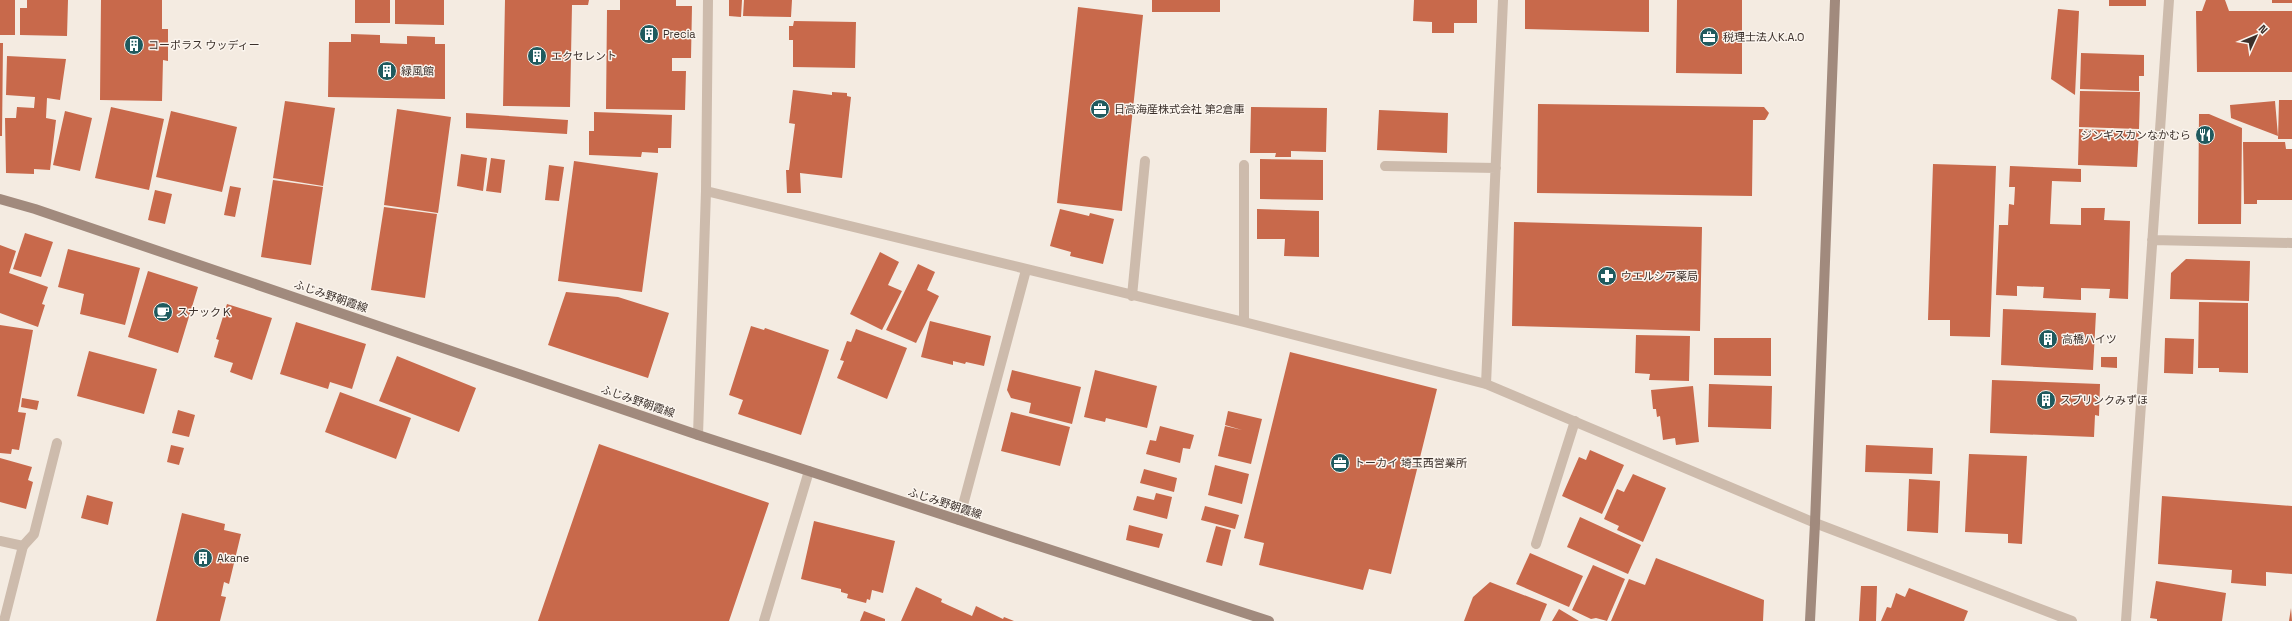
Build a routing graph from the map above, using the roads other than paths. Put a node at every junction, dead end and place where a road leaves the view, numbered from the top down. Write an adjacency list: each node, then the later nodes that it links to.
1 (708, 0): 9 (street)
2 (1502, 0): 8 (street)
3 (1835, 0): 22 (main road)
4 (2169, 0): 11 (street)
5 (1145, 161): 14 (street)
6 (1244, 166): 15 (street)
7 (1385, 166): 8 (street)
8 (1496, 168): 16 (street)
9 (706, 191): 13 (street); 18 (street)
10 (0, 199): 18 (main road, ふじみ野朝霞線)
11 (2152, 240): 12 (street); 31 (street)
12 (2292, 244)
13 (1026, 270): 14 (street); 21 (street)
14 (1132, 296): 15 (street)
15 (1244, 322): 16 (street)
16 (1486, 384): 17 (street)
17 (1575, 421): 22 (street); 24 (street)
18 (698, 435): 20 (main road, ふじみ野朝霞線)
19 (57, 443): 25 (street)
20 (809, 471): 21 (main road, ふじみ野朝霞線); 27 (street)
21 (959, 520): 28 (main road, ふじみ野朝霞線)
22 (1815, 523): 29 (main road); 30 (street)
23 (0, 541): 25 (street)
24 (1536, 544)
25 (23, 546): 26 (street)
26 (4, 621)
27 (764, 621)
28 (1269, 621)
29 (1810, 621)
30 (2072, 621)
31 (2126, 621)

